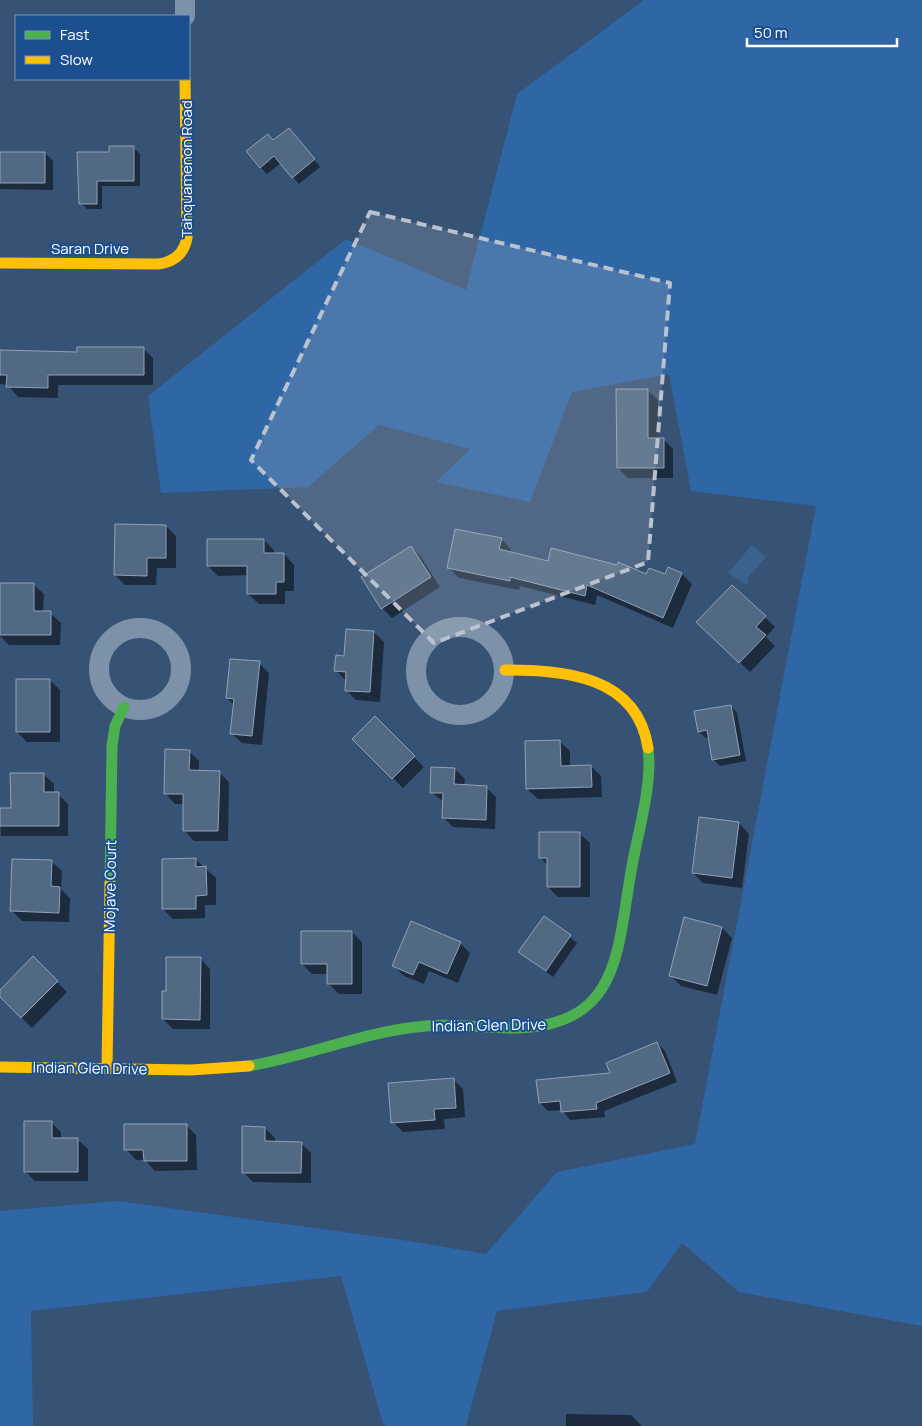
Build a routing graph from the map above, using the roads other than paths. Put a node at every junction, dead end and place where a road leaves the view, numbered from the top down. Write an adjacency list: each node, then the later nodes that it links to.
1 (185, 0): 2 (street)
2 (185, 15)
3 (185, 80): 4 (street, Tahquamenon Road)
4 (179, 256): 5 (street, Saran Drive)
5 (0, 263)
6 (504, 670): 6 (street); 9 (street, Indian Glen Drive)
7 (124, 707): 7 (street); 9 (street, Mojave Court)
8 (0, 1067): 9 (street, Indian Glen Drive)
9 (107, 1068)

